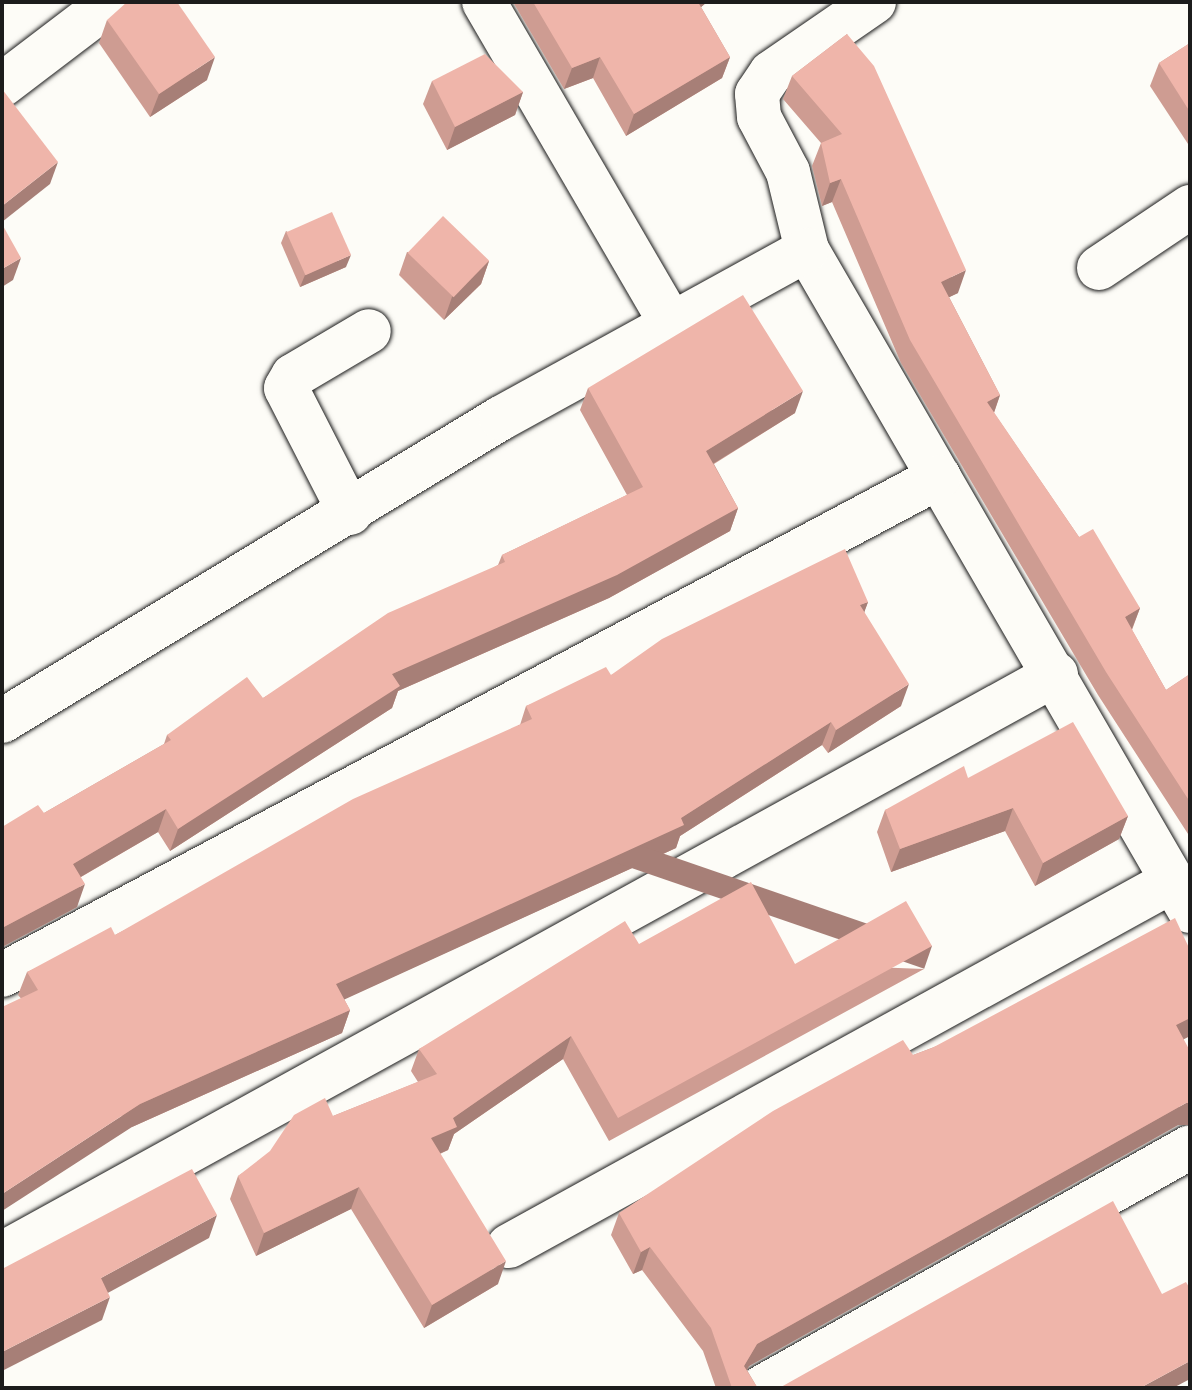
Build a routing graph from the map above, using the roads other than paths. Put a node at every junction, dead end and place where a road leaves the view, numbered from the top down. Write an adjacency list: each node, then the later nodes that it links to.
1 (111, 2): 4 (street)
2 (484, 2): 8 (street)
3 (874, 2): 6 (street)
4 (2, 85)
5 (1190, 207): 7 (street)
6 (807, 250): 8 (street); 10 (street)
7 (1099, 268)
8 (671, 323): 11 (street)
9 (369, 331): 11 (street)
10 (939, 477): 12 (street); 15 (street)
11 (350, 513): 13 (street)
12 (1056, 674): 14 (street); 18 (street)
13 (2, 721)
14 (1181, 896): 17 (street)
15 (2, 975)
16 (1190, 1147): 19 (street)
17 (509, 1246)
18 (2, 1254)
19 (761, 1388)

